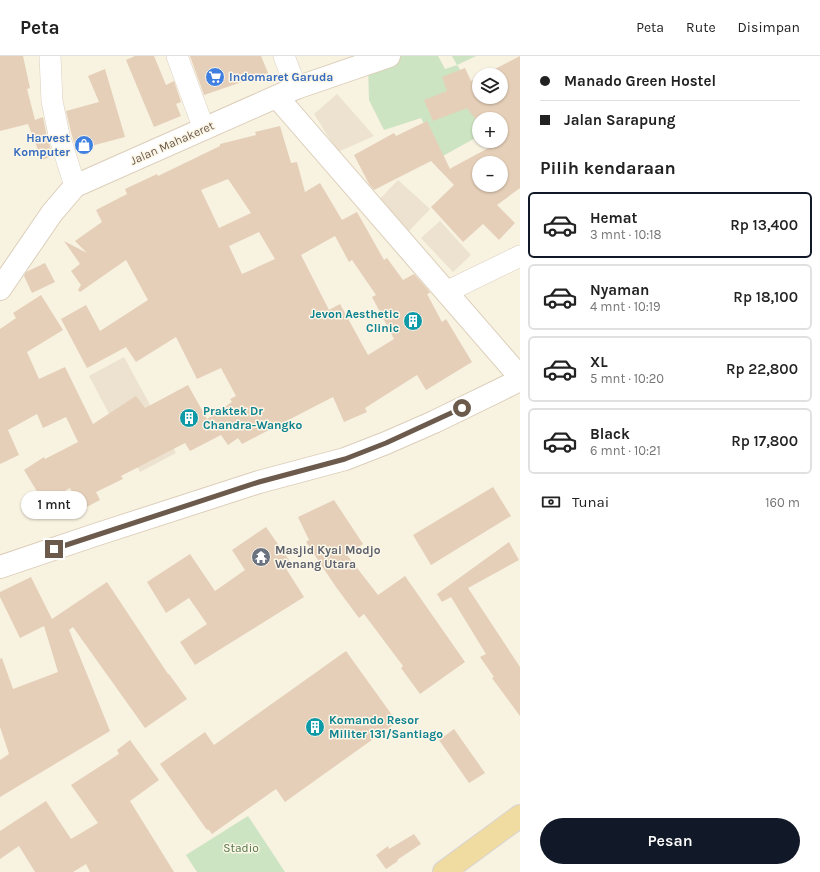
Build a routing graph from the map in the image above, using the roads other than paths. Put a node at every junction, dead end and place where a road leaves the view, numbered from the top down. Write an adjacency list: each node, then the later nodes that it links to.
1 (50, 56): 7 (street)
2 (177, 56): 6 (street)
3 (284, 56): 5 (street)
4 (389, 56): 5 (street, Jalan Mahakeret)
5 (286, 92): 6 (street, Jalan Mahakeret); 10 (street)
6 (204, 129): 7 (street, Jalan Mahakeret)
7 (75, 186): 9 (street, Jalan Mahakeret)
8 (520, 256): 10 (street)
9 (0, 289)
10 (446, 292): 11 (street)
11 (520, 377)
12 (520, 380): 13 (street)
13 (0, 567)
14 (520, 816): 16 (main road)
15 (520, 828): 17 (main road)
16 (444, 872)
17 (459, 872)

